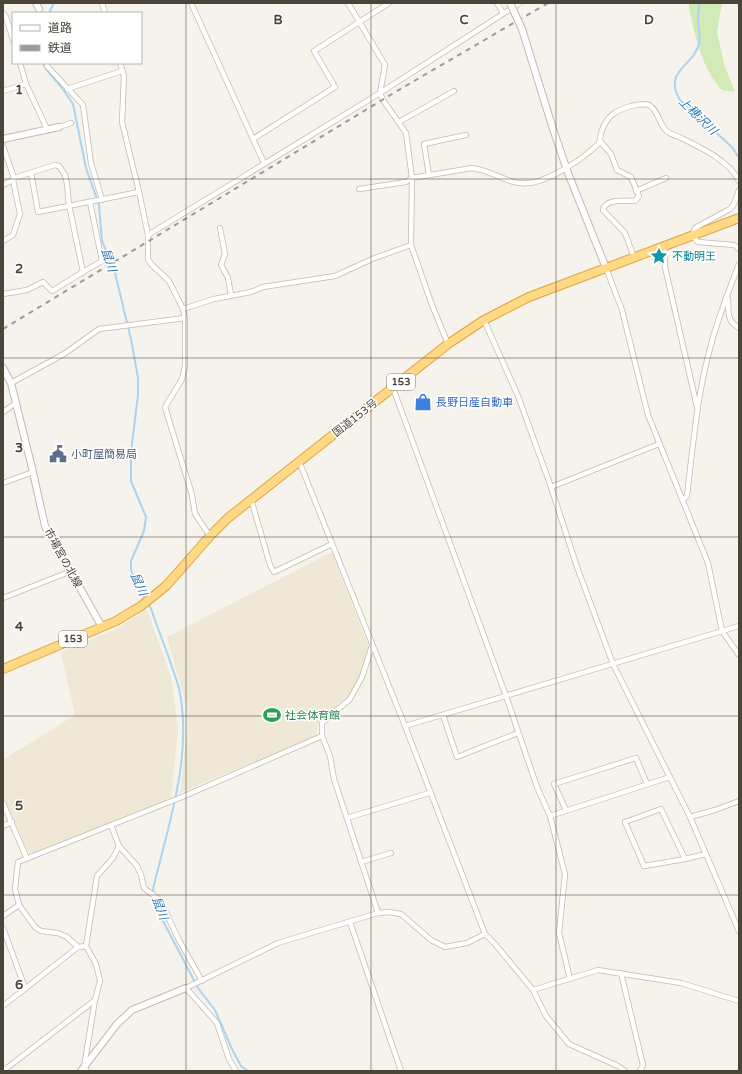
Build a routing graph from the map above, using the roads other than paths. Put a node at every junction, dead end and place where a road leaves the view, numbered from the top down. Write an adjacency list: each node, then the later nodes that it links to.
1 (191, 3): 26 (street)
2 (348, 3): 9 (street)
3 (389, 3): 9 (street)
4 (497, 3): 8 (street)
5 (510, 3): 30 (street, bridge)
6 (520, 3): 8 (street)
7 (3, 13): 10 (street)
8 (503, 14): 19 (street)
9 (359, 21): 19 (street); 26 (street)
10 (12, 37)
11 (20, 64): 15 (street)
12 (47, 64): 16 (street)
13 (120, 64): 14 (street)
14 (122, 71): 16 (street); 41 (street)
15 (26, 84): 18 (street); 23 (street)
16 (67, 89): 42 (street)
17 (454, 90): 20 (street)
18 (3, 91)
19 (380, 93): 20 (street); 29 (street)
20 (399, 122): 33 (street)
21 (72, 123): 22 (street)
22 (58, 127): 23 (street)
23 (48, 129): 25 (street)
24 (466, 135): 32 (street)
25 (3, 139)
26 (253, 139): 29 (street)
27 (600, 141): 30 (street); 36 (street); 40 (street)
28 (3, 146): 35 (street)
29 (264, 163): 47 (street)
30 (566, 168): 32 (street); 55 (street)
31 (31, 173): 35 (street); 44 (street); 44 (street)
32 (429, 175): 33 (street)
33 (412, 178): 38 (street); 50 (street)
34 (666, 178): 40 (street)
35 (14, 179): 37 (street); 49 (street)
36 (739, 181)
37 (3, 185)
38 (359, 189)
39 (739, 190): 48 (street)
40 (636, 191): 53 (street)
41 (139, 192): 42 (street); 47 (street)
42 (102, 200): 43 (street)
43 (92, 202): 44 (street); 56 (street)
44 (68, 206): 56 (street)
45 (739, 218): 48 (highway, 国道153号 / 153)
46 (220, 228): 58 (street)
47 (148, 235): 60 (street)
48 (692, 236): 51 (highway, 国道153号 / 153); 52 (street)
49 (3, 241)
50 (411, 245): 58 (street); 64 (street)
51 (664, 246): 53 (highway, 国道153号 / 153); 69 (street)
52 (739, 249)
53 (634, 257): 55 (highway, 国道153号 / 153)
54 (739, 264): 59 (street)
55 (606, 268): 62 (highway, 国道153号 / 153); 71 (street)
56 (83, 272): 57 (street)
57 (3, 294)
58 (231, 295): 60 (street)
59 (726, 297): 63 (street); 69 (street)
60 (183, 309): 61 (street)
61 (185, 318): 66 (street); 78 (street)
62 (484, 320): 64 (highway, 国道153号 / 153); 75 (street)
63 (739, 328)
64 (448, 344): 67 (highway, 国道153号 / 153)
65 (3, 368): 66 (street, 市場宮の北線)
66 (11, 383): 68 (street, 市場宮の北線)
67 (393, 388): 72 (highway, 国道153号 / 153); 89 (street)
68 (16, 403): 70 (street); 73 (street, 市場宮の北線)
69 (698, 409): 77 (street)
70 (3, 412)
71 (659, 444): 75 (street); 77 (street)
72 (298, 462): 76 (highway, 国道153号 / 153); 79 (street)
73 (33, 472): 74 (street); 80 (street, 市場宮の北線)
74 (3, 483)
75 (552, 487): 87 (street)
76 (251, 499): 78 (highway, 国道153号 / 153); 79 (street)
77 (684, 500): 84 (street)
78 (210, 536): 83 (highway, 国道153号 / 153)
79 (332, 544): 85 (street)
80 (69, 572): 81 (street); 83 (street, 市場宮の北線)
81 (3, 598)
82 (739, 626): 84 (street)
83 (102, 627): 88 (highway, 国道153号 / 153)
84 (722, 631): 86 (street); 87 (street)
85 (372, 646): 91 (street); 93 (street)
86 (739, 655)
87 (613, 664): 89 (street); 94 (street)
88 (3, 669)
89 (506, 696): 90 (street); 92 (street)
90 (443, 715): 91 (street); 92 (street)
91 (404, 726): 96 (street)
92 (518, 733): 100 (street)
93 (322, 736): 102 (street); 104 (street)
94 (670, 777): 95 (street); 101 (street)
95 (647, 784): 99 (street); 99 (street)
96 (430, 793): 102 (street); 118 (street)
97 (739, 801): 101 (street)
98 (3, 803): 103 (street)
99 (566, 810): 100 (street)
100 (550, 816): 122 (street)
101 (690, 817): 108 (street)
102 (347, 818): 111 (street)
103 (12, 822): 105 (street); 109 (street)
104 (111, 825): 106 (street); 109 (street)
105 (3, 826)
106 (119, 846): 119 (street); 123 (street)
107 (391, 853): 111 (street)
108 (706, 854): 110 (street); 117 (street)
109 (27, 858): 112 (street)
110 (684, 859): 110 (street)
111 (361, 862): 113 (street)
112 (19, 905): 114 (street); 120 (street)
113 (378, 913): 115 (street); 118 (street)
114 (3, 916)
115 (350, 922): 123 (street); 135 (street)
116 (3, 928): 125 (street)
117 (739, 931)
118 (485, 934): 126 (street)
119 (86, 946): 120 (street); 127 (street)
120 (78, 947): 125 (street)
121 (621, 973): 122 (street); 128 (street); 137 (street)
122 (570, 979): 126 (street)
123 (201, 981): 124 (street)
124 (189, 986): 131 (street); 134 (street)
125 (25, 988): 129 (street)
126 (533, 990): 136 (street)
127 (95, 1000): 130 (street); 131 (street)
128 (739, 1001)
129 (3, 1006)
130 (9, 1066): 132 (street); 133 (street)
131 (84, 1070)
132 (3, 1071)
133 (12, 1071)
134 (236, 1071)
135 (401, 1071)
136 (625, 1071)
137 (640, 1071)

